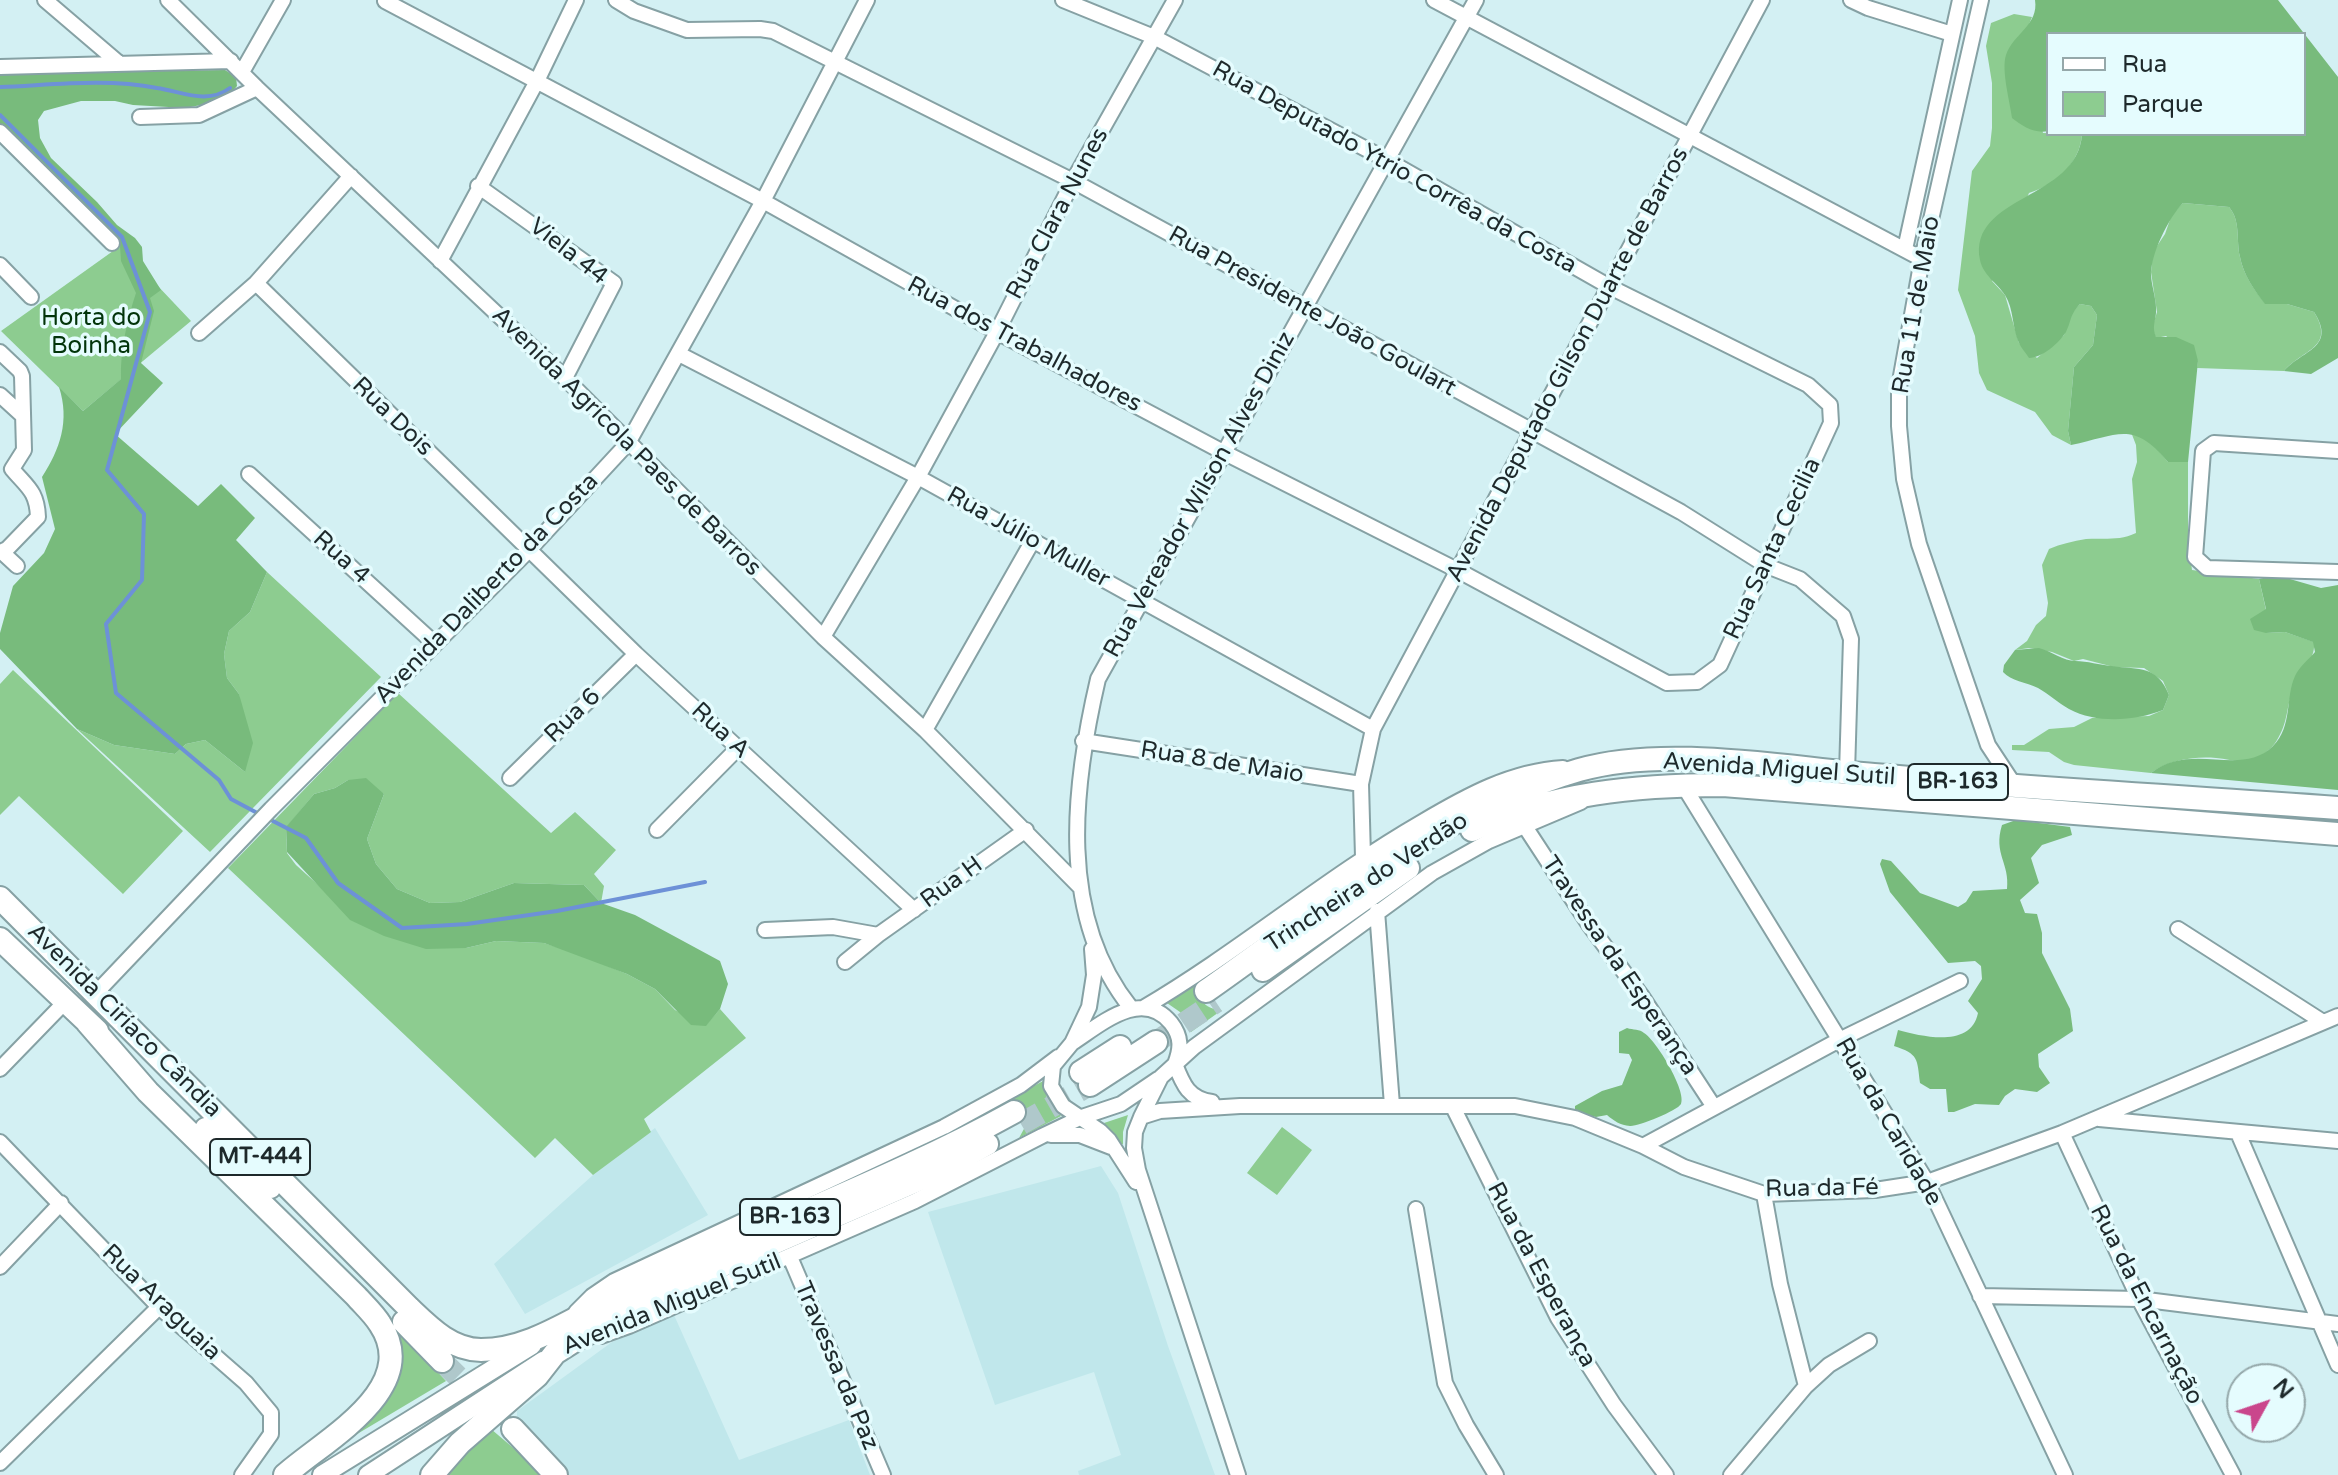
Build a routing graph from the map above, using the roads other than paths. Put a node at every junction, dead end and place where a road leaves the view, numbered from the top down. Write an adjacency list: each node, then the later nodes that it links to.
1 (45, 0): 21 (street)
2 (168, 0): 19 (street, Avenida Agrícola Paes de Barros)
3 (283, 0): 23 (street)
4 (576, 0): 24 (street)
5 (616, 0): 20 (street, Rua Presidente João Goulart)
6 (867, 0): 20 (street, Avenida Daliberto da Costa)
7 (1063, 0): 18 (street, Rua Deputado Ytrio Corrêa da Costa)
8 (1175, 0): 18 (street, Rua Clara Nunes)
9 (1434, 0): 16 (street)
10 (1476, 0): 16 (street, Rua Vereador Wilson Alves Diniz)
11 (1762, 0): 28 (street, Avenida Deputado Gilson Duarte de Barros)
12 (1851, 0): 17 (street)
13 (1960, 0): 17 (street, Rua 11 de Maio)
14 (1981, 0): 36 (street, Rua 11 de Maio)
15 (385, 1): 24 (street, Rua dos Trabalhadores)
16 (1467, 16): 28 (street); 29 (street, Rua Vereador Wilson Alves Diniz)
17 (1952, 34): 35 (street, Rua 11 de Maio)
18 (1154, 37): 29 (street, Rua Deputado Ytrio Corrêa da Costa); 31 (street, Rua Clara Nunes)
19 (231, 61): 21 (street); 23 (street, Avenida Agrícola Paes de Barros)
20 (835, 61): 31 (street, Rua Presidente João Goulart); 33 (street, Avenida Daliberto da Costa)
21 (120, 64): 22 (street)
22 (0, 67)
23 (242, 72): 25 (street, Avenida Agrícola Paes de Barros)
24 (537, 81): 32 (street); 33 (street, Rua dos Trabalhadores)
25 (257, 88): 26 (street); 30 (street, Avenida Agrícola Paes de Barros)
26 (140, 117)
27 (0, 132): 34 (street)
28 (1689, 136): 35 (street); 40 (street, Avenida Deputado Gilson Duarte de Barros)
29 (1385, 159): 40 (street, Rua Deputado Ytrio Corrêa da Costa); 42 (street, Rua Vereador Wilson Alves Diniz)
30 (351, 176): 37 (street, Avenida Agrícola Paes de Barros); 39 (street)
31 (1073, 181): 42 (street, Rua Presidente João Goulart); 43 (street, Rua Clara Nunes)
32 (478, 186): 37 (street); 47 (street, Viela 44)
33 (763, 201): 43 (street, Rua dos Trabalhadores); 46 (street, Avenida Daliberto da Costa)
34 (112, 243)
35 (1905, 249): 36 (street)
36 (1922, 259): 72 (street, Rua 11 de Maio)
37 (440, 261): 47 (street, Avenida Agrícola Paes de Barros)
38 (0, 265): 41 (street)
39 (256, 283): 44 (street); 58 (street, Rua Dois)
40 (1610, 287): 48 (street, Rua Deputado Ytrio Corrêa da Costa); 51 (street, Avenida Deputado Gilson Duarte de Barros)
41 (31, 297)
42 (1304, 306): 51 (street, Rua Presidente João Goulart); 54 (street, Rua Vereador Wilson Alves Diniz)
43 (997, 332): 54 (street, Rua dos Trabalhadores); 56 (street, Rua Clara Nunes)
44 (199, 333)
45 (0, 352): 50 (street)
46 (679, 354): 52 (street, Avenida Daliberto da Costa); 56 (street, Rua Júlio Muller)
47 (565, 378): 52 (street, Avenida Agrícola Paes de Barros)
48 (1808, 385): 61 (street, Rua Santa Cecilia)
49 (0, 395): 50 (street)
50 (22, 415): 59 (street)
51 (1533, 433): 61 (street, Rua Presidente João Goulart); 62 (street, Avenida Deputado Gilson Duarte de Barros)
52 (628, 443): 58 (street, Avenida Daliberto da Costa); 65 (street, Avenida Agrícola Paes de Barros)
53 (2338, 451): 63 (street)
54 (1223, 452): 62 (street, Rua dos Trabalhadores); 64 (street, Rua Vereador Wilson Alves Diniz)
55 (249, 474): 66 (street, Rua 4)
56 (918, 477): 57 (street, Rua Júlio Muller); 65 (street, Rua Clara Nunes)
57 (1032, 542): 64 (street, Rua Júlio Muller); 70 (street)
58 (529, 550): 66 (street, Avenida Daliberto da Costa); 67 (street, Rua A)
59 (1, 552): 60 (street)
60 (17, 566)
61 (1767, 566): 68 (street, Rua Santa Cecilia); 75 (street, Rua Presidente João Goulart)
62 (1459, 571): 68 (street, Rua dos Trabalhadores); 69 (street, Avenida Deputado Gilson Duarte de Barros)
63 (2338, 572)
64 (1142, 601): 69 (street, Rua Júlio Muller); 71 (street, Rua Vereador Wilson Alves Diniz)
65 (823, 637): 70 (street, Avenida Agrícola Paes de Barros)
66 (434, 643): 101 (street, Avenida Daliberto da Costa)
67 (636, 654): 73 (street, Rua A); 76 (street, Rua 6)
68 (1667, 683)
69 (1373, 729): 77 (street, Avenida Deputado Gilson Duarte de Barros)
70 (925, 730): 85 (street, Avenida Agrícola Paes de Barros)
71 (1083, 741): 77 (street, Rua 8 de Maio); 90 (street, Rua Vereador Wilson Alves Diniz)
72 (1988, 745): 78 (street, Rua 11 de Maio); 80 (street, Rua 11 de Maio)
73 (738, 748): 84 (street); 92 (street, Rua A)
74 (1579, 770): 75 (highway, Avenida Miguel Sutil / BR-163); 81 (highway, Trincheira do Verdão / BR-163); 88 (street, Avenida Miguel Sutil)
75 (1847, 773): 78 (highway, Avenida Miguel Sutil / BR-163)
76 (510, 778)
77 (1361, 784): 86 (street, Avenida Deputado Gilson Duarte de Barros)
78 (1987, 784): 80 (highway, Avenida Miguel Sutil / BR-163)
79 (1683, 785): 81 (highway, Avenida Miguel Sutil / BR-163); 87 (highway, Avenida Miguel Sutil / BR-163); 107 (street, Rua da Caridade)
80 (2015, 786): 82 (highway, Avenida Miguel Sutil / BR-163)
81 (1591, 794): 83 (street, Avenida Miguel Sutil)
82 (2338, 808)
83 (1524, 825): 93 (street, Avenida Miguel Sutil); 117 (street, Travessa da Esperança)
84 (657, 830)
85 (1026, 830): 90 (street, Avenida Agrícola Paes de Barros); 92 (street, Rua H)
86 (1362, 831): 88 (street); 89 (street, Avenida Deputado Gilson Duarte de Barros)
87 (2338, 834)
88 (1383, 845): 89 (street, Avenida Miguel Sutil)
89 (1363, 857): 105 (street, Avenida Miguel Sutil)
90 (1081, 888): 94 (street, Rua Vereador Wilson Alves Diniz)
91 (0, 898): 101 (highway, Avenida Ciríaco Cândia / MT-444)
92 (914, 910): 97 (street, Rua H)
93 (1377, 911): 110 (street, Avenida Miguel Sutil); 114 (street)
94 (1090, 925): 105 (street); 108 (street)
95 (2178, 929): 106 (street)
96 (765, 930): 97 (street)
97 (878, 935): 99 (street, Rua H)
98 (0, 939): 102 (highway, Avenida Ciríaco Cândia / MT-444)
99 (845, 962)
100 (1960, 981): 107 (street)
101 (96, 993): 141 (highway, Avenida Ciríaco Cândia / MT-444)
102 (65, 1002): 104 (highway, Avenida Ciríaco Cândia / MT-444); 111 (street)
103 (2338, 1016): 106 (street, Rua da Fé)
104 (87, 1022): 143 (highway); 149 (highway, MT-444)
105 (1145, 1022): 108 (street, Avenida Miguel Sutil); 110 (street); 113 (highway)
106 (2323, 1022): 121 (street, Rua da Fé)
107 (1841, 1039): 117 (street); 129 (street, Rua da Caridade)
108 (1072, 1043): 109 (street, Avenida Miguel Sutil)
109 (1058, 1057): 118 (street); 141 (street, Avenida Miguel Sutil)
110 (1175, 1064): 112 (street, Avenida Miguel Sutil); 115 (street, Rua da Fé)
111 (0, 1069)
112 (1161, 1077): 118 (street, Avenida Miguel Sutil); 119 (street)
113 (1086, 1079)
114 (1392, 1105): 115 (street, Rua da Fé); 116 (street, Rua da Fé)
115 (1240, 1106): 119 (street, Rua da Fé)
116 (1453, 1107): 127 (street, Rua da Fé); 157 (street, Rua da Esperança)
117 (1714, 1107): 127 (street)
118 (1082, 1117): 124 (street, Avenida Miguel Sutil); 128 (street)
119 (1141, 1117): 131 (street)
120 (1018, 1118): 141 (highway, BR-163)
121 (2098, 1118): 122 (street, Rua da Fé); 123 (street)
122 (2062, 1133): 129 (street, Rua da Fé); 137 (street, Rua da Encarnação)
123 (2238, 1133): 125 (street); 139 (street)
124 (1042, 1136): 128 (street); 134 (street, Avenida Miguel Sutil)
125 (2338, 1141)
126 (0, 1142): 132 (street, Rua Araguaia)
127 (1643, 1146): 130 (street, Rua da Fé)
128 (1116, 1149): 131 (street)
129 (1927, 1182): 130 (street, Rua da Fé); 136 (street, Rua da Caridade)
130 (1764, 1194): 145 (street)
131 (1145, 1197): 155 (street)
132 (61, 1203): 135 (street); 138 (street, Rua Araguaia)
133 (1416, 1209): 156 (street)
134 (790, 1257): 141 (street, Avenida Miguel Sutil); 154 (street, Travessa da Paz)
135 (0, 1267)
136 (1980, 1296): 137 (street); 159 (street, Rua da Caridade)
137 (2139, 1299): 139 (street); 160 (street, Rua da Encarnação)
138 (159, 1307): 147 (street); 148 (street, Rua Araguaia)
139 (2318, 1322): 140 (street); 144 (street)
140 (2338, 1324)
141 (561, 1338): 150 (main road, Avenida Miguel Sutil / BR-163); 151 (main road, Avenida Miguel Sutil / BR-163); 152 (highway)
142 (1869, 1341): 145 (street)
143 (442, 1361)
144 (2338, 1365)
145 (1806, 1386): 158 (street)
146 (513, 1429): 153 (highway)
147 (0, 1463)
148 (242, 1475)
149 (285, 1475)
150 (322, 1475)
151 (368, 1475)
152 (432, 1475)
153 (556, 1475)
154 (883, 1475)
155 (1238, 1475)
156 (1496, 1475)
157 (1666, 1475)
158 (1731, 1475)
159 (2065, 1475)
160 (2233, 1475)

